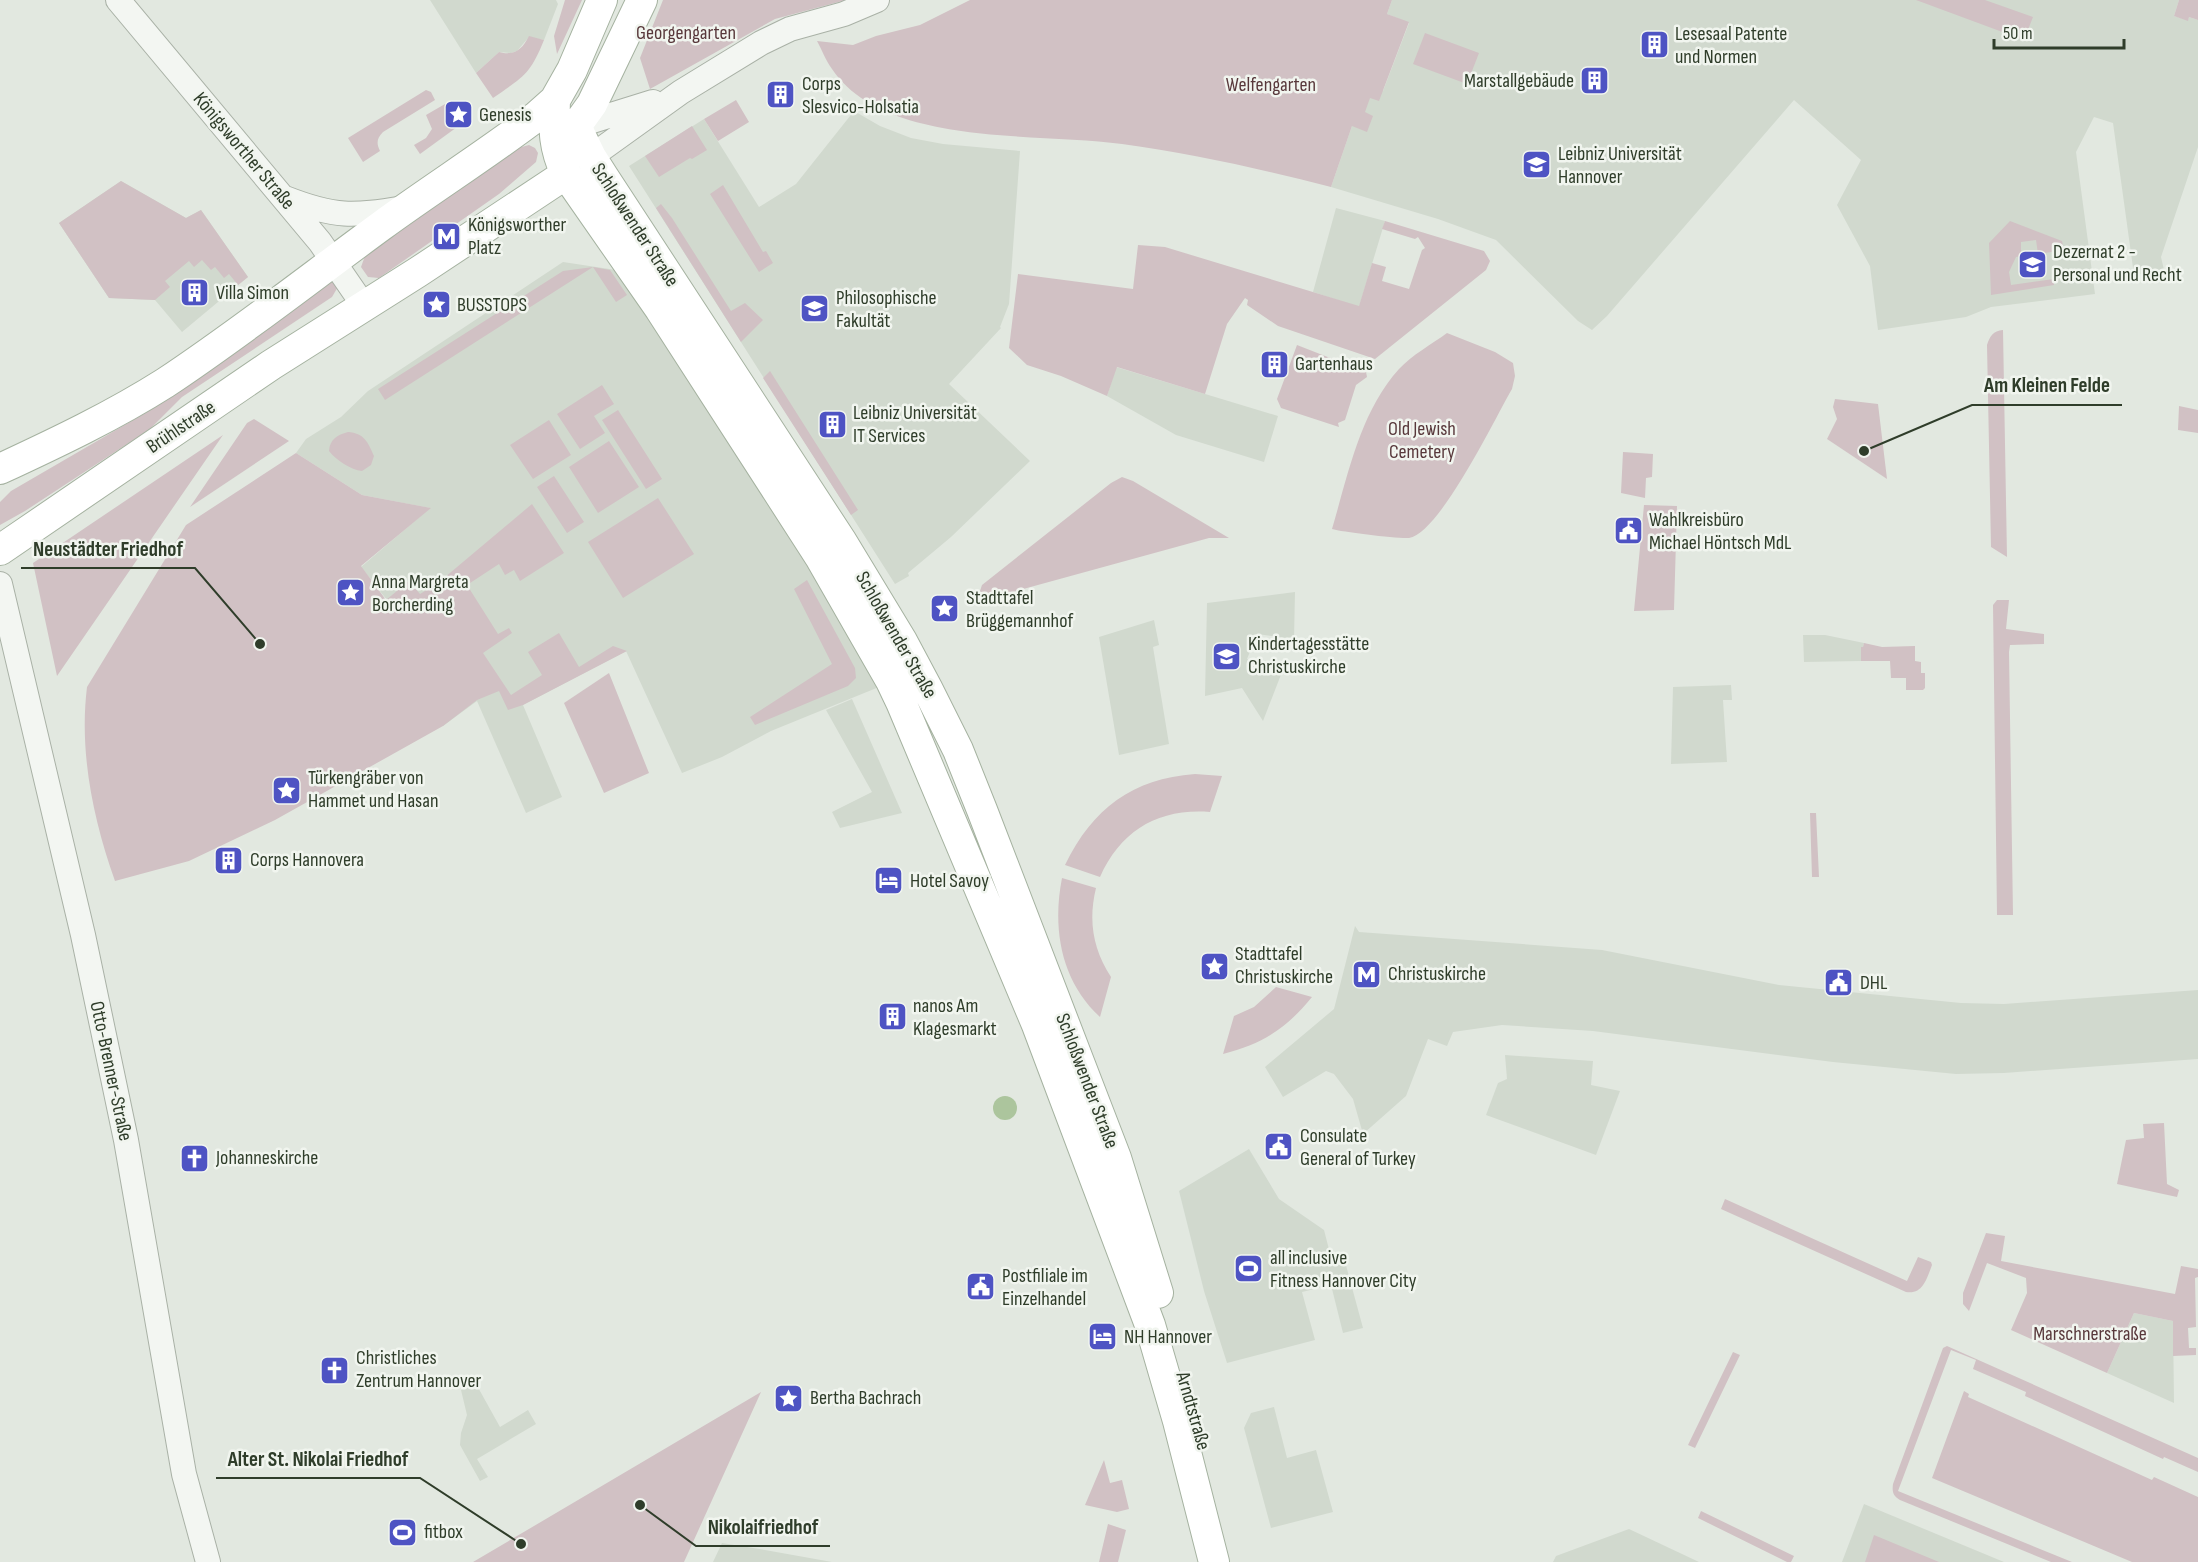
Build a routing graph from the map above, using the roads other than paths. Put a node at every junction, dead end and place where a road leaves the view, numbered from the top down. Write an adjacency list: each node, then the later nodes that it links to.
1 (118, 0): 10 (street, Königsworther Straße)
2 (602, 0): 6 (main road)
3 (642, 0): 8 (main road)
4 (877, 0): 5 (street)
5 (681, 92): 8 (street); 9 (street)
6 (555, 100): 7 (main road); 8 (main road)
7 (514, 134): 8 (main road); 11 (main road)
8 (563, 146): 9 (main road); 13 (main road); 17 (main road, Schloßwender Straße)
9 (591, 157): 17 (main road, Schloßwender Straße)
10 (282, 197): 11 (street); 12 (street, Königsworther Straße)
11 (405, 208): 12 (main road)
12 (333, 261): 13 (street, Königsworther Straße); 14 (main road)
13 (364, 306): 15 (main road, Brühlstraße)
14 (0, 469)
15 (0, 550)
16 (0, 584): 18 (street, Otto-Brenner-Straße)
17 (1104, 1163): 19 (main road, Arndtstraße); 20 (main road, Arndtstraße)
18 (208, 1562)
19 (1214, 1562)
20 (1233, 1562)

